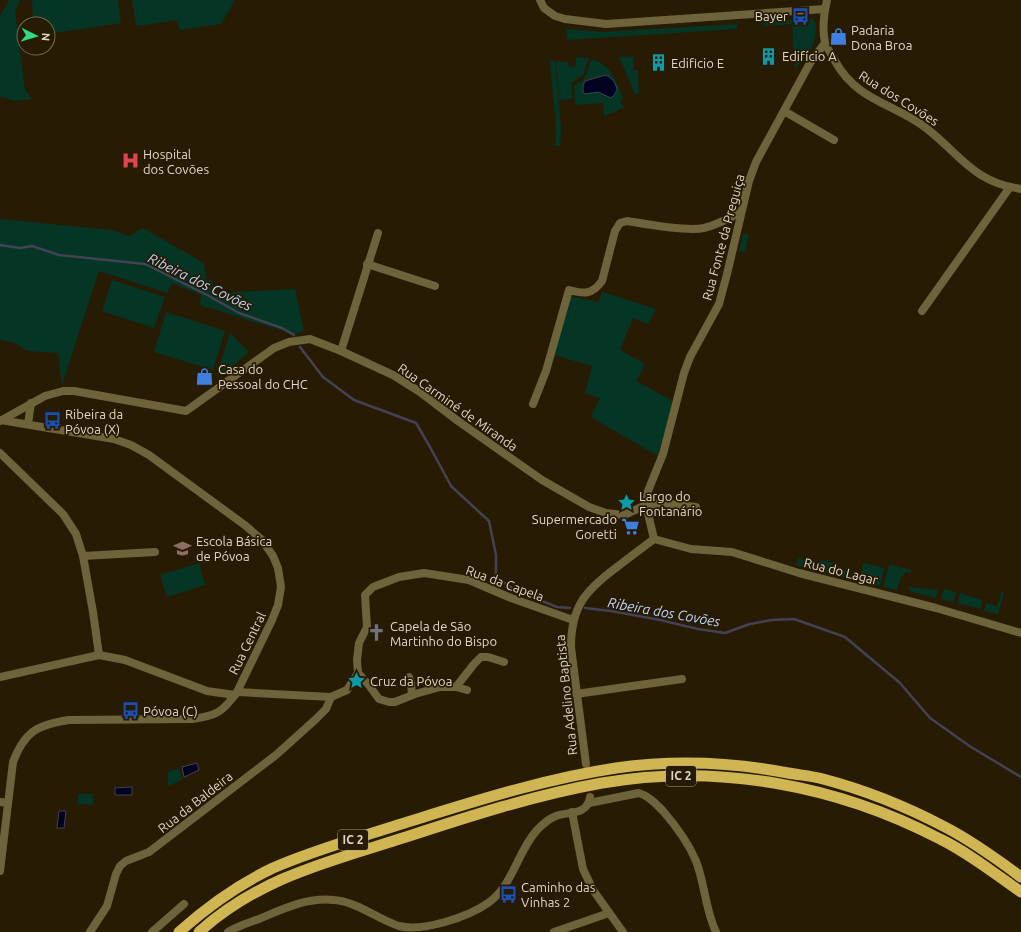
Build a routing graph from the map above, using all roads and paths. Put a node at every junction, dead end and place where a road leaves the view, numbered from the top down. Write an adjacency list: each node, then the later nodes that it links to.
1 (540, 0): 3 (street)
2 (827, 0): 3 (street, Rua dos Covões)
3 (825, 9): 4 (street, Rua dos Covões)
4 (825, 43): 5 (street, Rua Fonte da Preguiça); 7 (street, Rua dos Covões)
5 (784, 112): 6 (street); 9 (street, Rua Fonte da Preguiça)
6 (834, 140)
7 (1010, 187): 8 (street, Rua dos Covões); 13 (street)
8 (1021, 189)
9 (741, 212): 16 (street); 20 (street, Rua Fonte da Preguiça)
10 (378, 233): 11 (street)
11 (367, 264): 12 (street); 14 (street)
12 (435, 286)
13 (922, 311)
14 (341, 351): 15 (street, Rua Carminé de Miranda); 20 (street, Rua Carminé de Miranda)
15 (32, 403): 17 (street, Rua Carminé de Miranda); 18 (street)
16 (533, 404)
17 (0, 420): 18 (street, Rua Central)
18 (28, 424): 37 (street, Rua Central)
19 (0, 453): 24 (street)
20 (646, 505): 21 (street); 22 (street, Rua Fonte da Preguiça)
21 (696, 507)
22 (654, 539): 25 (street, Rua Adelino Baptista); 26 (street, Rua do Lagar)
23 (155, 552): 24 (street)
24 (83, 556): 27 (street)
25 (573, 620): 29 (street, Rua da Capela); 38 (street, Rua Adelino Baptista)
26 (1021, 633)
27 (98, 655): 30 (street); 37 (street)
28 (504, 662): 34 (street)
29 (358, 674): 33 (street); 35 (street)
30 (0, 677)
31 (409, 677): 39 (street)
32 (682, 679): 38 (street)
33 (366, 682): 35 (street); 39 (street)
34 (456, 687): 36 (street); 39 (street)
35 (347, 690): 40 (street)
36 (467, 690)
37 (236, 694): 40 (street); 42 (street, Rua Central)
38 (576, 694): 41 (street, Rua Adelino Baptista)
39 (412, 695)
40 (331, 698): 50 (street, Rua da Baldeira)
41 (586, 764)
42 (4, 802): 44 (street, Rua Central)
43 (572, 812): 48 (street); 49 (street); 57 (street)
44 (0, 871)
45 (1021, 877): 52 (highway, IC 2)
46 (1021, 892): 53 (highway, IC 2)
47 (184, 904): 51 (street)
48 (609, 913): 55 (street); 56 (street)
49 (410, 930): 54 (street)
50 (90, 932)
51 (152, 932)
52 (180, 932)
53 (200, 932)
54 (228, 932)
55 (554, 932)
56 (623, 932)
57 (716, 932)

